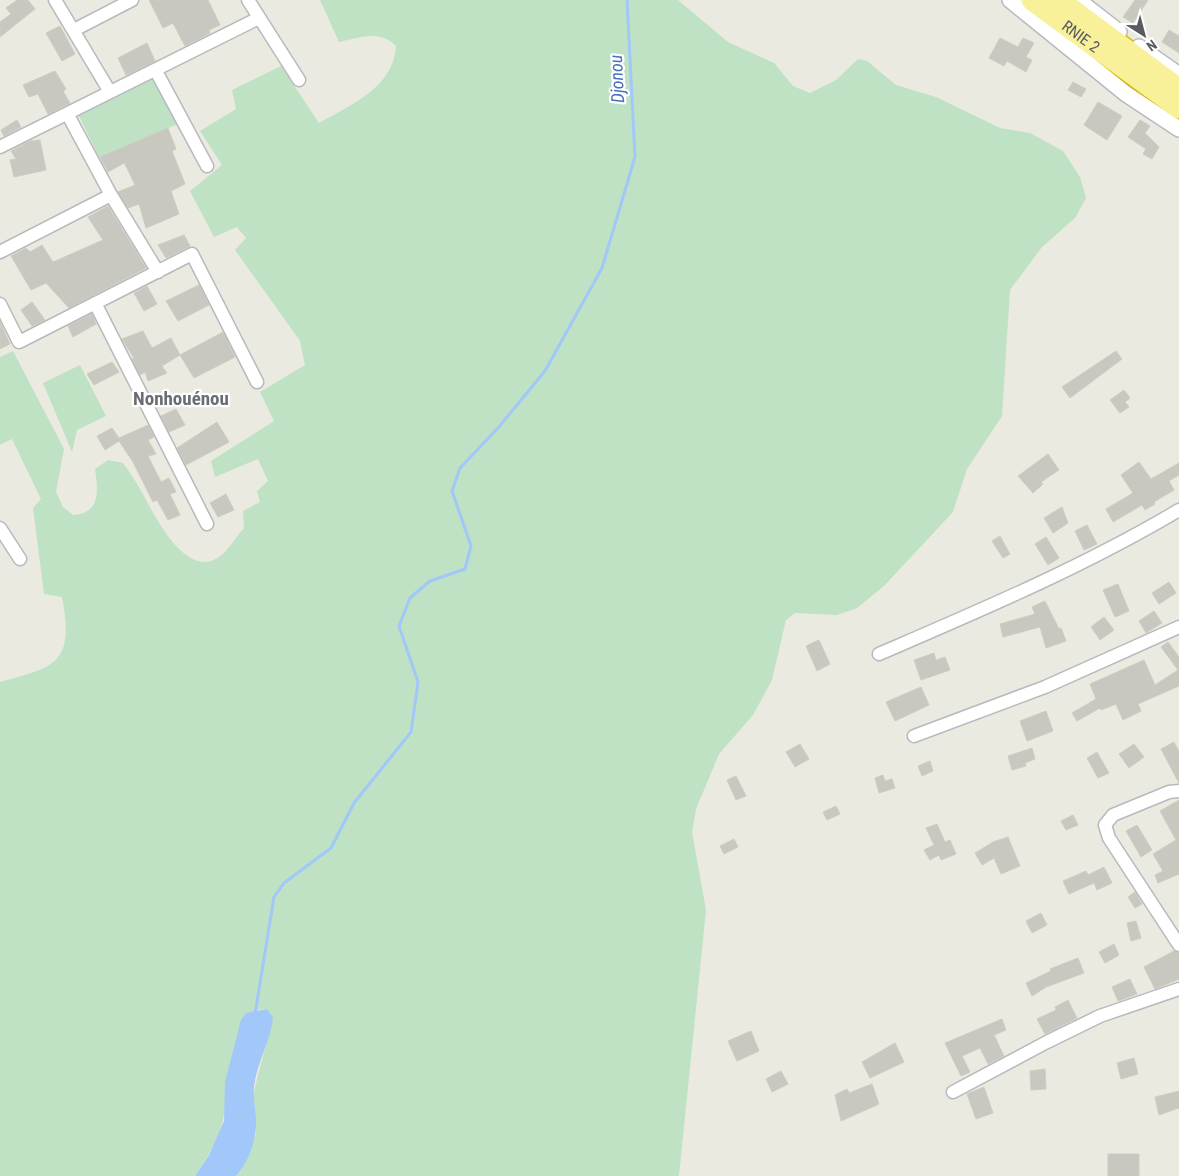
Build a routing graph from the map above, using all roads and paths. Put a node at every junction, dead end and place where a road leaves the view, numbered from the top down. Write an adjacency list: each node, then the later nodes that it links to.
1 (56, 0): 9 (street)
2 (132, 0): 9 (street)
3 (248, 0): 8 (street)
4 (1010, 0): 17 (street)
5 (1032, 0): 15 (highway, RNIE 2 / RNIE 2)
6 (1059, 0): 13 (highway, RNIE 2 / RNIE 2)
7 (1078, 0): 11 (street)
8 (259, 18): 10 (street); 12 (street)
9 (74, 30): 14 (street)
10 (156, 71): 14 (street); 19 (street)
11 (1179, 75)
12 (299, 80)
13 (1179, 88)
14 (110, 92): 16 (street)
15 (1179, 108)
16 (68, 115): 18 (street); 20 (street)
17 (1179, 129)
18 (0, 147)
19 (207, 166)
20 (111, 195): 21 (street); 22 (street)
21 (0, 252)
22 (158, 272): 24 (street); 25 (street)
23 (0, 304): 24 (street)
24 (95, 304): 27 (street)
25 (257, 382)
26 (1179, 510): 31 (street)
27 (207, 524)
28 (0, 528): 29 (street)
29 (20, 559)
30 (1179, 628): 32 (street)
31 (879, 654)
32 (914, 736)
33 (1179, 791): 34 (street)
34 (1179, 945)
35 (1179, 989): 36 (street)
36 (953, 1092)

